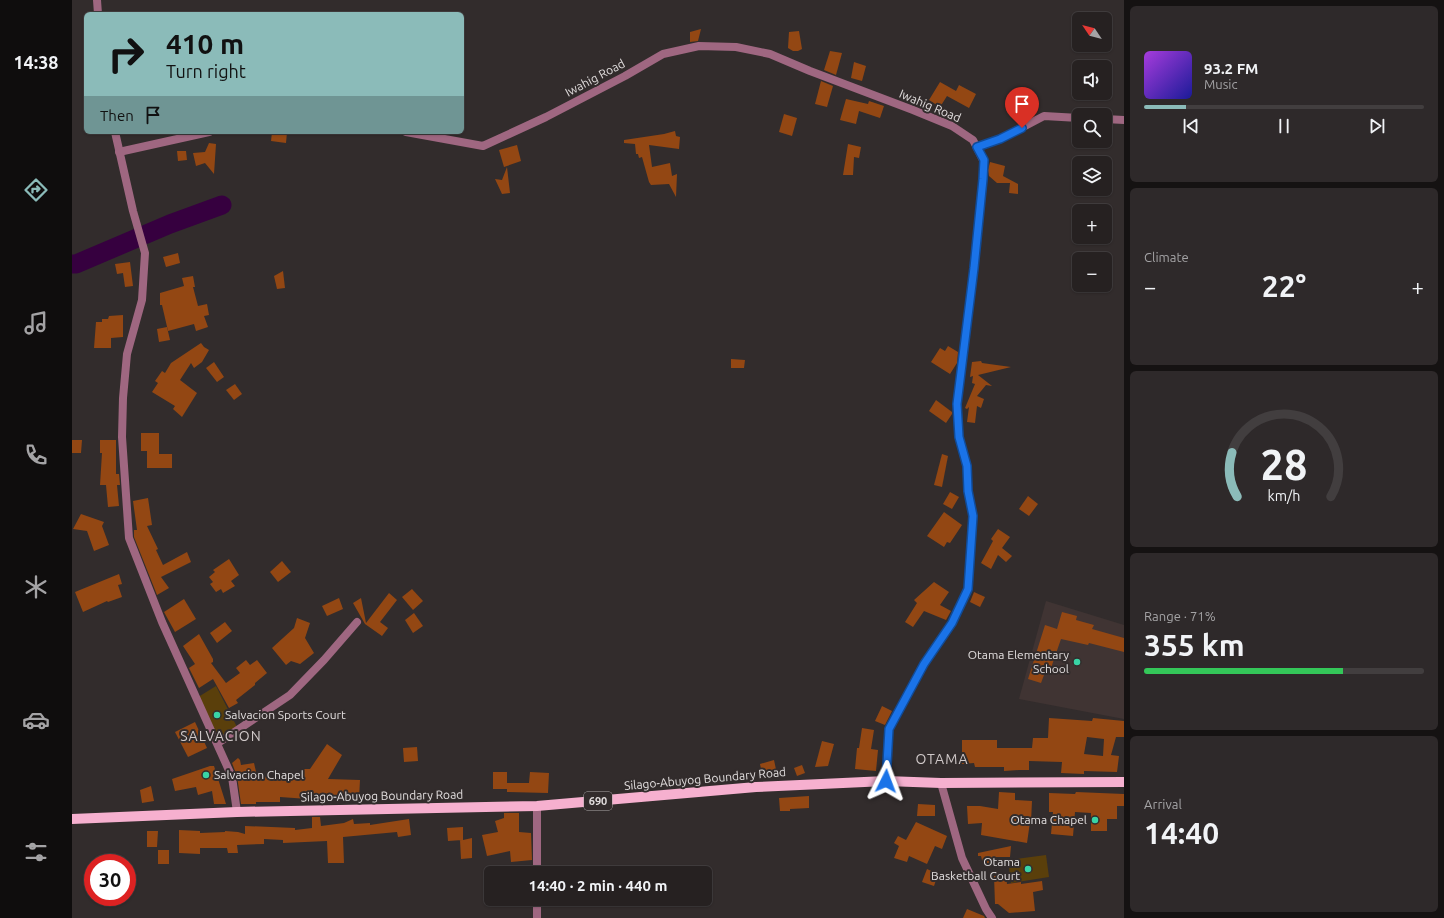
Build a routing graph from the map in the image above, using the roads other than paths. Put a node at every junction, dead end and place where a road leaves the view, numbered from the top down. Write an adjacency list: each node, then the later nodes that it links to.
1 (97, 0): 2 (street)
2 (98, 12)
3 (1072, 118): 9 (street)
4 (1112, 119): 5 (street)
5 (1124, 120)
6 (115, 134): 10 (street)
7 (200, 134): 10 (street)
8 (417, 134): 9 (street, Iwahig Road)
9 (977, 147): 13 (street, Iwahig Road)
10 (119, 152): 12 (street)
11 (357, 622): 12 (street)
12 (218, 743): 17 (street)
13 (886, 781): 15 (main road, Silago-Abuyog Boundary Road / 690); 16 (main road, Silago-Abuyog Boundary Road / 690)
14 (1124, 782): 15 (main road, Silago-Abuyog Boundary Road / 690)
15 (941, 783): 22 (street)
16 (537, 806): 17 (main road, Silago-Abuyog Boundary Road / 690); 19 (street)
17 (237, 812): 18 (main road, Silago-Abuyog Boundary Road / 690)
18 (72, 819)
19 (537, 866)
20 (537, 906): 21 (street)
21 (537, 918)
22 (992, 918)

